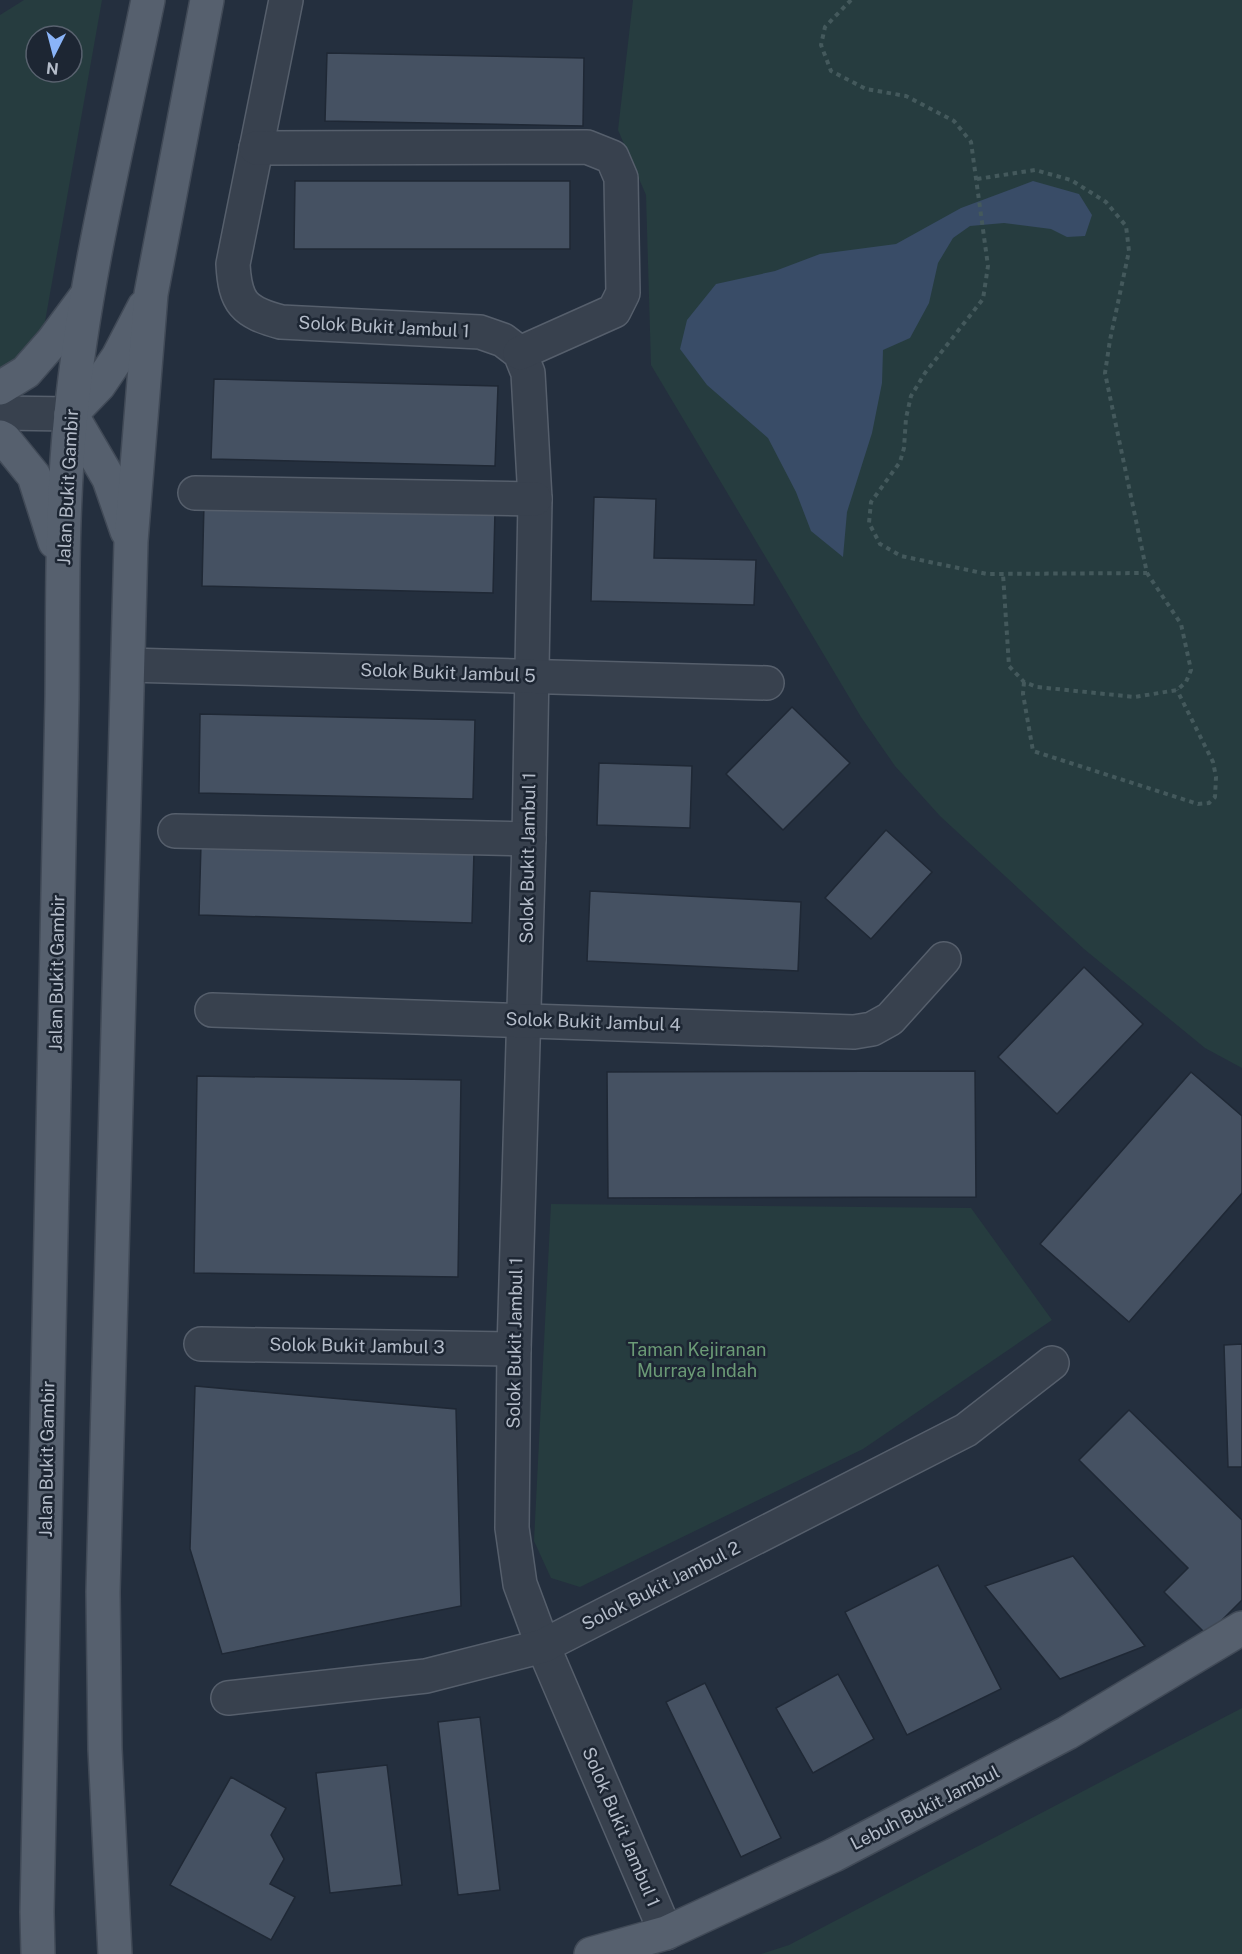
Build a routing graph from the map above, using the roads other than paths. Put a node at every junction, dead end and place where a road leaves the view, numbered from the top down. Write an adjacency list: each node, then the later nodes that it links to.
1 (148, 0): 6 (main road, Jalan Bukit Gambir)
2 (207, 0): 5 (main road)
3 (286, 0): 4 (street, Solok Bukit Jambul 1)
4 (256, 148): 7 (street, Solok Bukit Jambul 1); 7 (street)
5 (151, 294): 10 (main road); 14 (main road)
6 (87, 295): 8 (main road); 10 (main road, Jalan Bukit Gambir)
7 (520, 353): 13 (street, Solok Bukit Jambul 1)
8 (0, 388)
9 (0, 413): 10 (street)
10 (71, 414): 14 (main road); 15 (main road, Jalan Bukit Gambir)
11 (0, 437): 15 (main road)
12 (195, 493): 13 (street)
13 (535, 500): 17 (street, Solok Bukit Jambul 1)
14 (131, 541): 16 (main road)
15 (63, 570): 30 (main road, Jalan Bukit Gambir)
16 (128, 664): 17 (street, Solok Bukit Jambul 5); 34 (main road)
17 (533, 675): 18 (street, Solok Bukit Jambul 5); 20 (street, Solok Bukit Jambul 1)
18 (767, 683)
19 (174, 831): 20 (street)
20 (529, 839): 23 (street, Solok Bukit Jambul 1)
21 (944, 959): 23 (street, Solok Bukit Jambul 4)
22 (212, 1010): 23 (street, Solok Bukit Jambul 4)
23 (524, 1020): 25 (street, Solok Bukit Jambul 1)
24 (201, 1344): 25 (street, Solok Bukit Jambul 3)
25 (514, 1349): 28 (street, Solok Bukit Jambul 1)
26 (1052, 1363): 28 (street, Solok Bukit Jambul 2)
27 (1242, 1628): 31 (main road, Lebuh Bukit Jambul)
28 (543, 1646): 29 (street, Solok Bukit Jambul 2); 31 (street, Solok Bukit Jambul 1)
29 (228, 1698)
30 (37, 1912): 32 (main road, Jalan Bukit Gambir); 33 (main road)
31 (666, 1933): 35 (main road, Lebuh Bukit Jambul)
32 (38, 1954)
33 (51, 1954)
34 (115, 1954)
35 (591, 1954)

